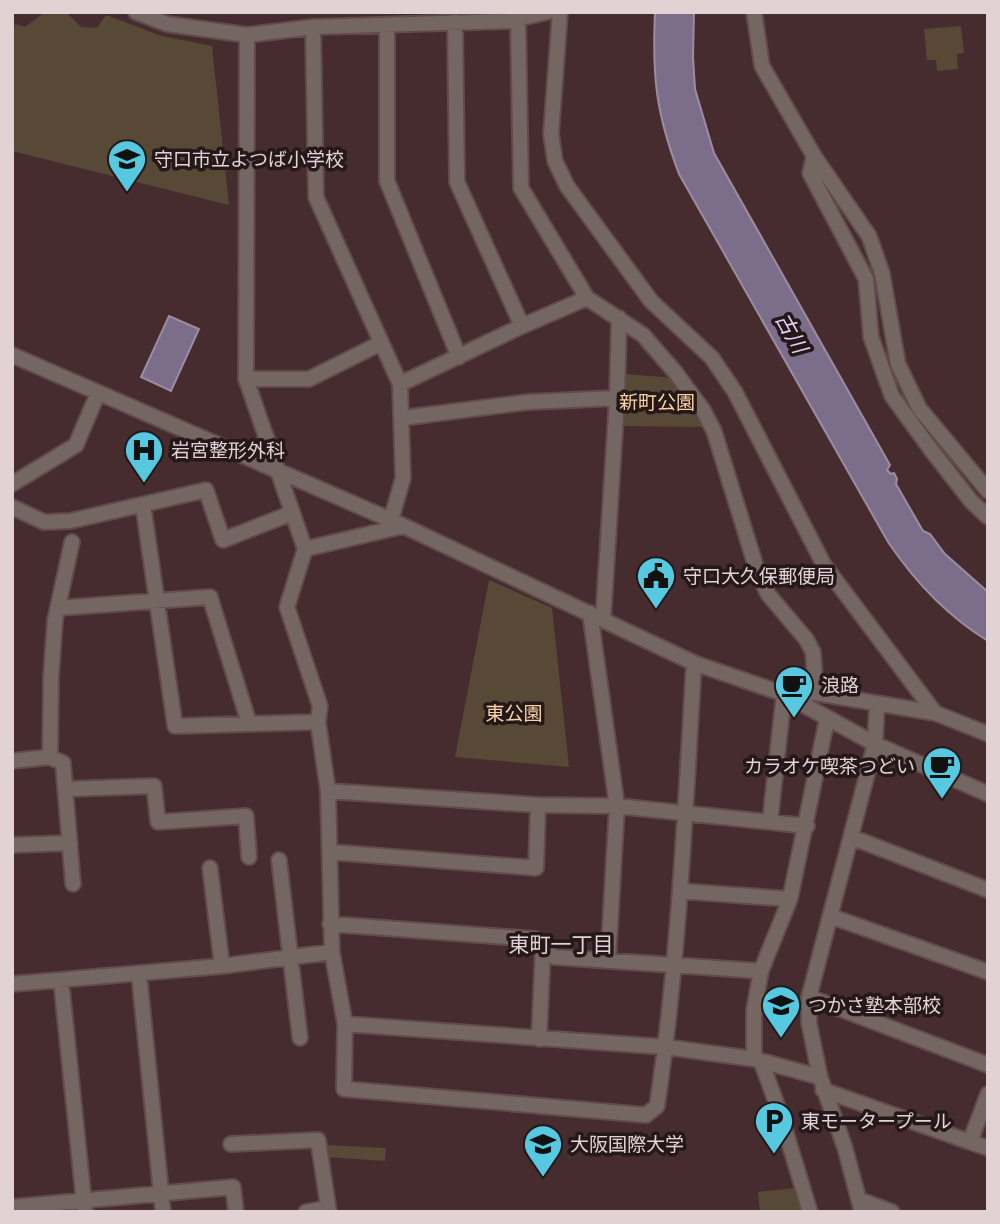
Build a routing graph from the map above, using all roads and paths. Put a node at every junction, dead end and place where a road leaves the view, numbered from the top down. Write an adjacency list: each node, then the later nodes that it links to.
1 (136, 12): 9 (street)
2 (547, 12): 5 (street)
3 (560, 12): 39 (street)
4 (754, 12): 10 (street)
5 (510, 18): 6 (street); 11 (street)
6 (455, 22): 7 (street); 13 (street)
7 (387, 25): 8 (street); 16 (street)
8 (313, 27): 9 (street); 14 (street)
9 (247, 35): 17 (street)
10 (814, 156): 24 (street); 28 (street)
11 (587, 298): 12 (street); 13 (street)
12 (619, 318): 20 (street); 36 (street)
13 (522, 326): 16 (street)
14 (381, 343): 17 (street); 18 (street)
15 (12, 355): 19 (street)
16 (459, 356): 18 (street)
17 (246, 379): 22 (street)
18 (400, 384): 21 (street)
19 (99, 393): 22 (street); 23 (street)
20 (617, 398): 21 (street); 34 (street)
21 (402, 418): 29 (street)
22 (276, 471): 27 (street); 29 (street)
23 (12, 485)
24 (988, 491)
25 (143, 505): 26 (street); 27 (street); 32 (street)
26 (12, 507)
27 (292, 513): 31 (street)
28 (988, 517)
29 (397, 523): 31 (street); 34 (street)
30 (72, 542): 33 (street)
31 (305, 549): 41 (street)
32 (158, 601): 33 (street); 42 (street); 42 (street)
33 (58, 608): 45 (street)
34 (596, 617): 35 (street); 51 (street)
35 (694, 663): 37 (street); 52 (street)
36 (816, 692): 37 (street); 38 (street)
37 (784, 694): 40 (street); 53 (street)
38 (877, 704): 39 (street); 44 (street)
39 (935, 713): 43 (street)
40 (827, 719): 44 (street); 54 (street)
41 (318, 722): 42 (street); 48 (street)
42 (250, 723)
43 (988, 734)
44 (875, 744): 49 (street); 55 (street)
45 (50, 757): 46 (street); 47 (street)
46 (12, 761)
47 (66, 789): 56 (street); 59 (street)
48 (328, 791): 50 (street); 58 (street)
49 (988, 794)
50 (538, 805): 51 (street); 58 (street)
51 (617, 806): 52 (street); 71 (street)
52 (685, 813): 53 (street); 64 (street)
53 (770, 821): 54 (street)
54 (807, 826): 65 (street)
55 (851, 837): 63 (street); 66 (street)
56 (70, 843): 57 (street); 62 (street)
57 (12, 845)
58 (330, 852): 67 (street)
59 (250, 857)
60 (279, 860): 70 (street)
61 (210, 868): 73 (street)
62 (73, 884)
63 (988, 890)
64 (680, 891): 65 (street); 72 (street)
65 (790, 899): 74 (street)
66 (830, 916): 75 (street); 79 (street)
67 (330, 924): 68 (street); 69 (street)
68 (543, 948): 71 (street); 82 (street)
69 (332, 952): 70 (street); 80 (street)
70 (290, 957): 73 (street); 81 (street)
71 (608, 961): 72 (street)
72 (672, 965): 74 (street); 83 (street)
73 (222, 966): 76 (street)
74 (761, 971): 84 (street)
75 (988, 972)
76 (139, 974): 77 (street); 91 (street)
77 (61, 980): 78 (street); 94 (street)
78 (12, 984)
79 (809, 997): 85 (street); 86 (street)
80 (345, 1024): 82 (street); 83 (street)
81 (300, 1038)
82 (539, 1039): 83 (street)
83 (666, 1047): 84 (street)
84 (758, 1060): 86 (street); 99 (street)
85 (988, 1065)
86 (821, 1083): 88 (street); 92 (street)
87 (988, 1094): 88 (street)
88 (970, 1142): 90 (street)
89 (231, 1144): 95 (street)
90 (988, 1148)
91 (162, 1194): 94 (street); 96 (street); 97 (street)
92 (861, 1206): 100 (street)
93 (12, 1207): 94 (street)
94 (85, 1207)
95 (328, 1210): 98 (street)
96 (163, 1212)
97 (236, 1212)
98 (306, 1212)
99 (810, 1212)
100 (892, 1212)

